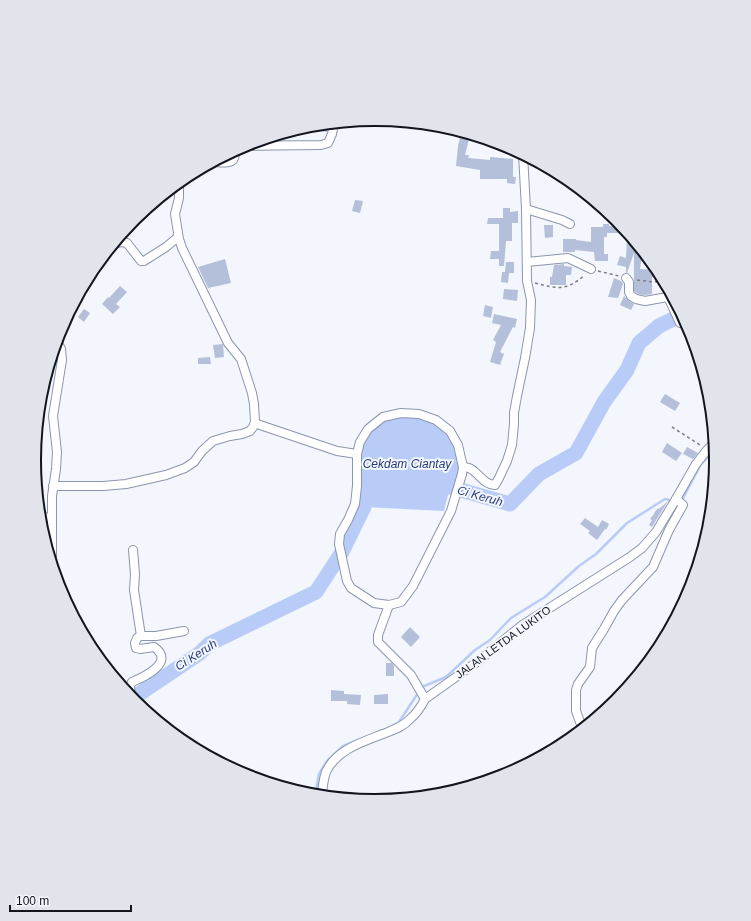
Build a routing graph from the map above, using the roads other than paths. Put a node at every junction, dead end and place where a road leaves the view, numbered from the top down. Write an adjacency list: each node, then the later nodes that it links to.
1 (333, 129): 2 (street)
2 (263, 146)
3 (234, 157): 5 (street)
4 (523, 160): 7 (street)
5 (224, 162)
6 (179, 190): 9 (street)
7 (526, 209): 8 (street); 11 (street)
8 (570, 224)
9 (178, 237): 10 (street); 16 (street)
10 (122, 242)
11 (527, 262): 12 (street); 19 (street)
12 (591, 269)
13 (626, 278): 14 (street)
14 (667, 297)
15 (61, 348): 20 (street)
16 (255, 422): 18 (street); 20 (street)
17 (709, 448): 21 (street, JALAN LETDA LUKITO)
18 (357, 454): 19 (street); 26 (street)
19 (462, 470): 26 (street)
20 (53, 486): 23 (street)
21 (677, 502): 30 (street, JALAN LETDA LUKITO); 31 (street)
22 (46, 517): 23 (street)
23 (52, 518): 24 (street)
24 (52, 547)
25 (133, 550): 28 (street)
26 (389, 605): 30 (street)
27 (184, 631): 28 (street)
28 (141, 636): 29 (street)
29 (130, 687)
30 (422, 695): 32 (street, JALAN LETDA LUKITO)
31 (581, 724)
32 (322, 791)

